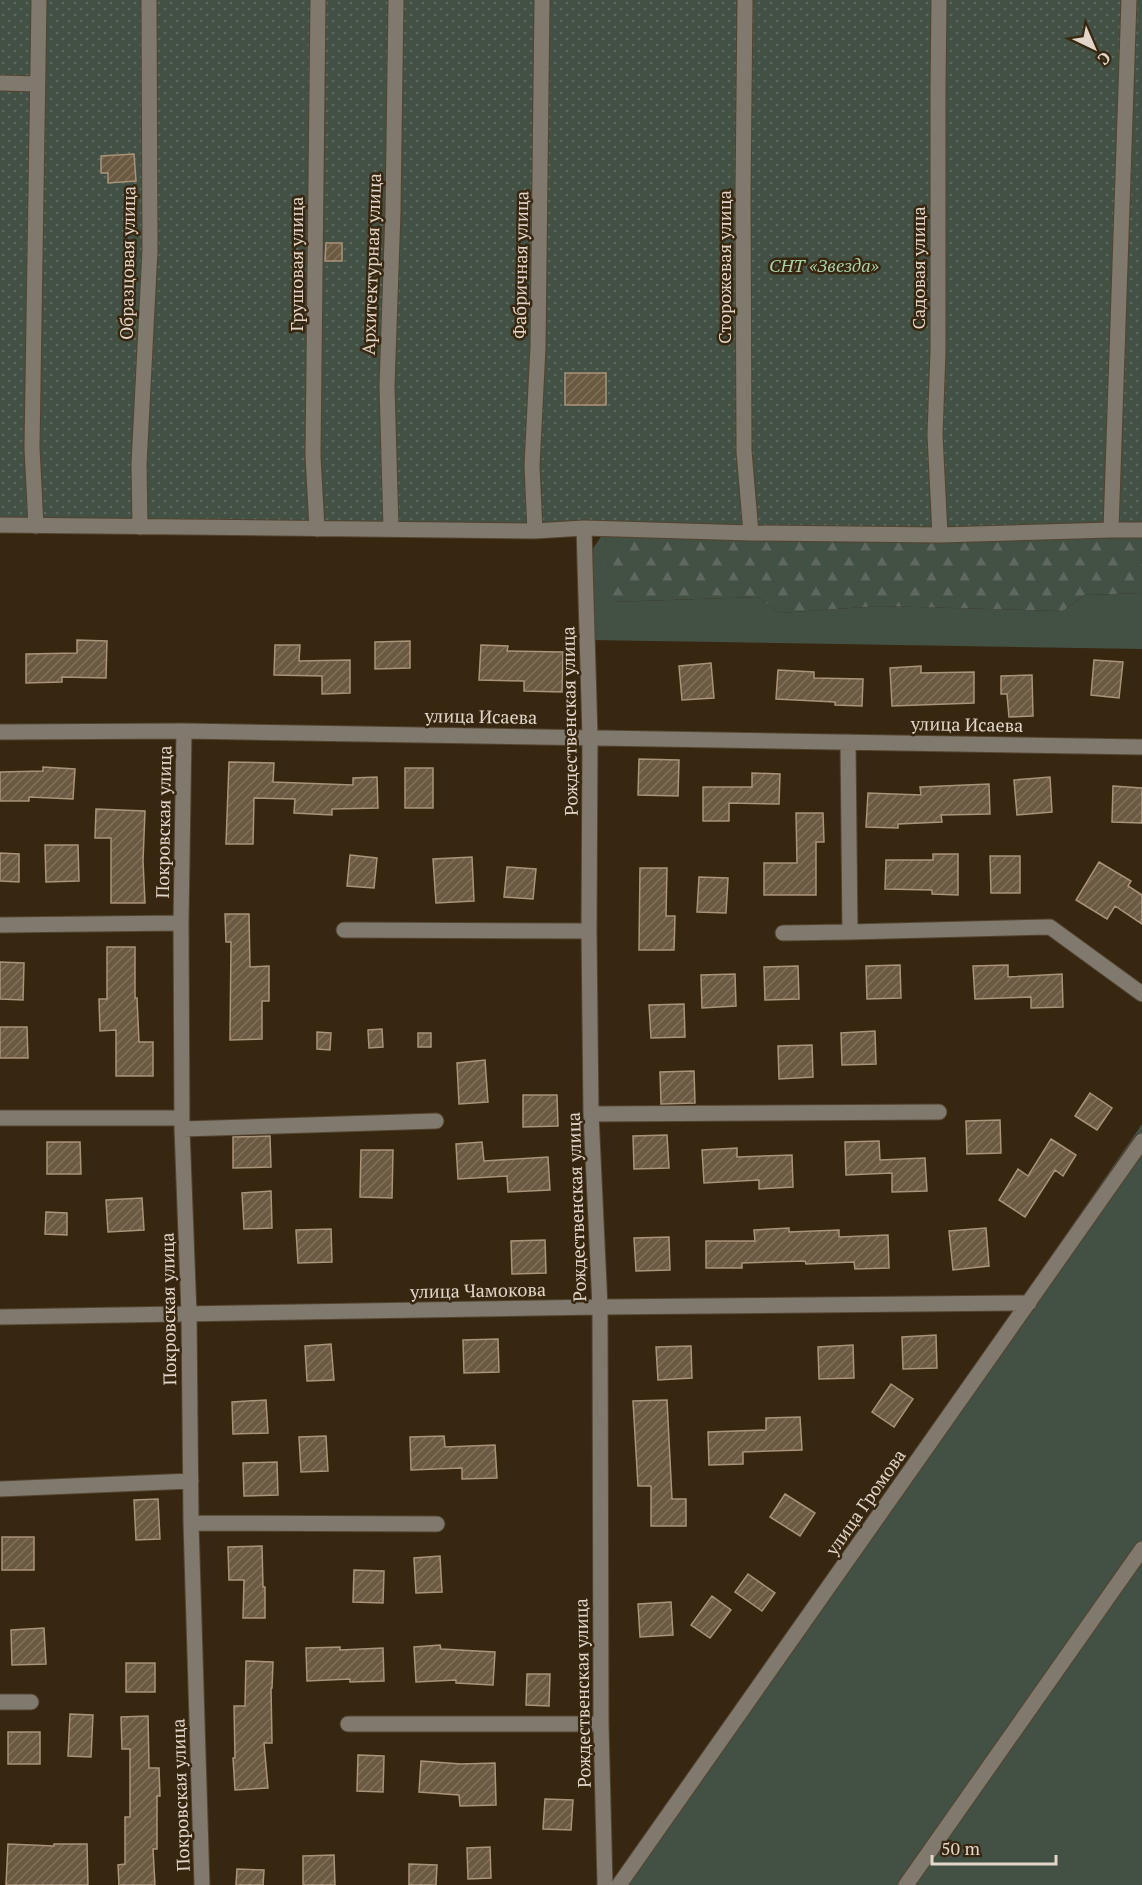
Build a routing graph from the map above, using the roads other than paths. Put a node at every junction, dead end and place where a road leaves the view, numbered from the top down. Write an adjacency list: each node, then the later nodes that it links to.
1 (39, 0): 10 (street)
2 (149, 0): 13 (street, Образцовая улица)
3 (318, 0): 15 (street, Грушовая улица)
4 (396, 0): 16 (street, Архитектурная улица)
5 (542, 0): 18 (street, Фабричная улица)
6 (745, 0): 20 (street, Сторожевая улица)
7 (939, 0): 21 (street, Садовая улица)
8 (1129, 0): 17 (street)
9 (0, 83): 10 (street)
10 (37, 84): 12 (street)
11 (0, 525): 12 (street)
12 (36, 526): 13 (street)
13 (140, 527): 15 (street)
14 (584, 528): 18 (street); 20 (street); 24 (street, Рождественская улица)
15 (317, 529): 16 (street)
16 (391, 529): 18 (street)
17 (1111, 530): 19 (street); 21 (street)
18 (536, 531)
19 (1142, 531)
20 (751, 533): 21 (street)
21 (940, 535)
22 (184, 731): 23 (street, улица Исаева); 24 (street, улица Исаева); 27 (street, Покровская улица)
23 (0, 732)
24 (590, 737): 25 (street, улица Исаева); 30 (street, Рождественская улица)
25 (848, 742): 26 (street, улица Исаева); 31 (street)
26 (1142, 747)
27 (181, 923): 28 (street); 38 (street, Покровская улица)
28 (0, 925)
29 (344, 930): 30 (street)
30 (589, 931): 35 (street, Рождественская улица)
31 (850, 932): 32 (street); 33 (street)
32 (783, 933)
33 (1142, 994)
34 (939, 1112): 35 (street)
35 (591, 1114): 41 (street, Рождественская улица)
36 (0, 1118): 38 (street)
37 (436, 1121): 38 (street)
38 (182, 1123): 42 (street, Покровская улица)
39 (1142, 1141): 40 (street, улица Громова)
40 (1029, 1304): 41 (street, улица Чамокова); 55 (street, улица Громова)
41 (600, 1307): 42 (street, улица Чамокова); 52 (street, Рождественская улица)
42 (189, 1314): 43 (street, улица Чамокова); 44 (street, Покровская улица)
43 (0, 1317)
44 (191, 1482): 45 (street); 46 (street, Покровская улица)
45 (0, 1489)
46 (191, 1523): 47 (street); 53 (street, Покровская улица)
47 (437, 1524)
48 (1142, 1549): 56 (street)
49 (0, 1702): 50 (street)
50 (31, 1702)
51 (348, 1724): 52 (street)
52 (601, 1724): 54 (street, Рождественская улица)
53 (202, 1885)
54 (605, 1885)
55 (619, 1885)
56 (906, 1885)

